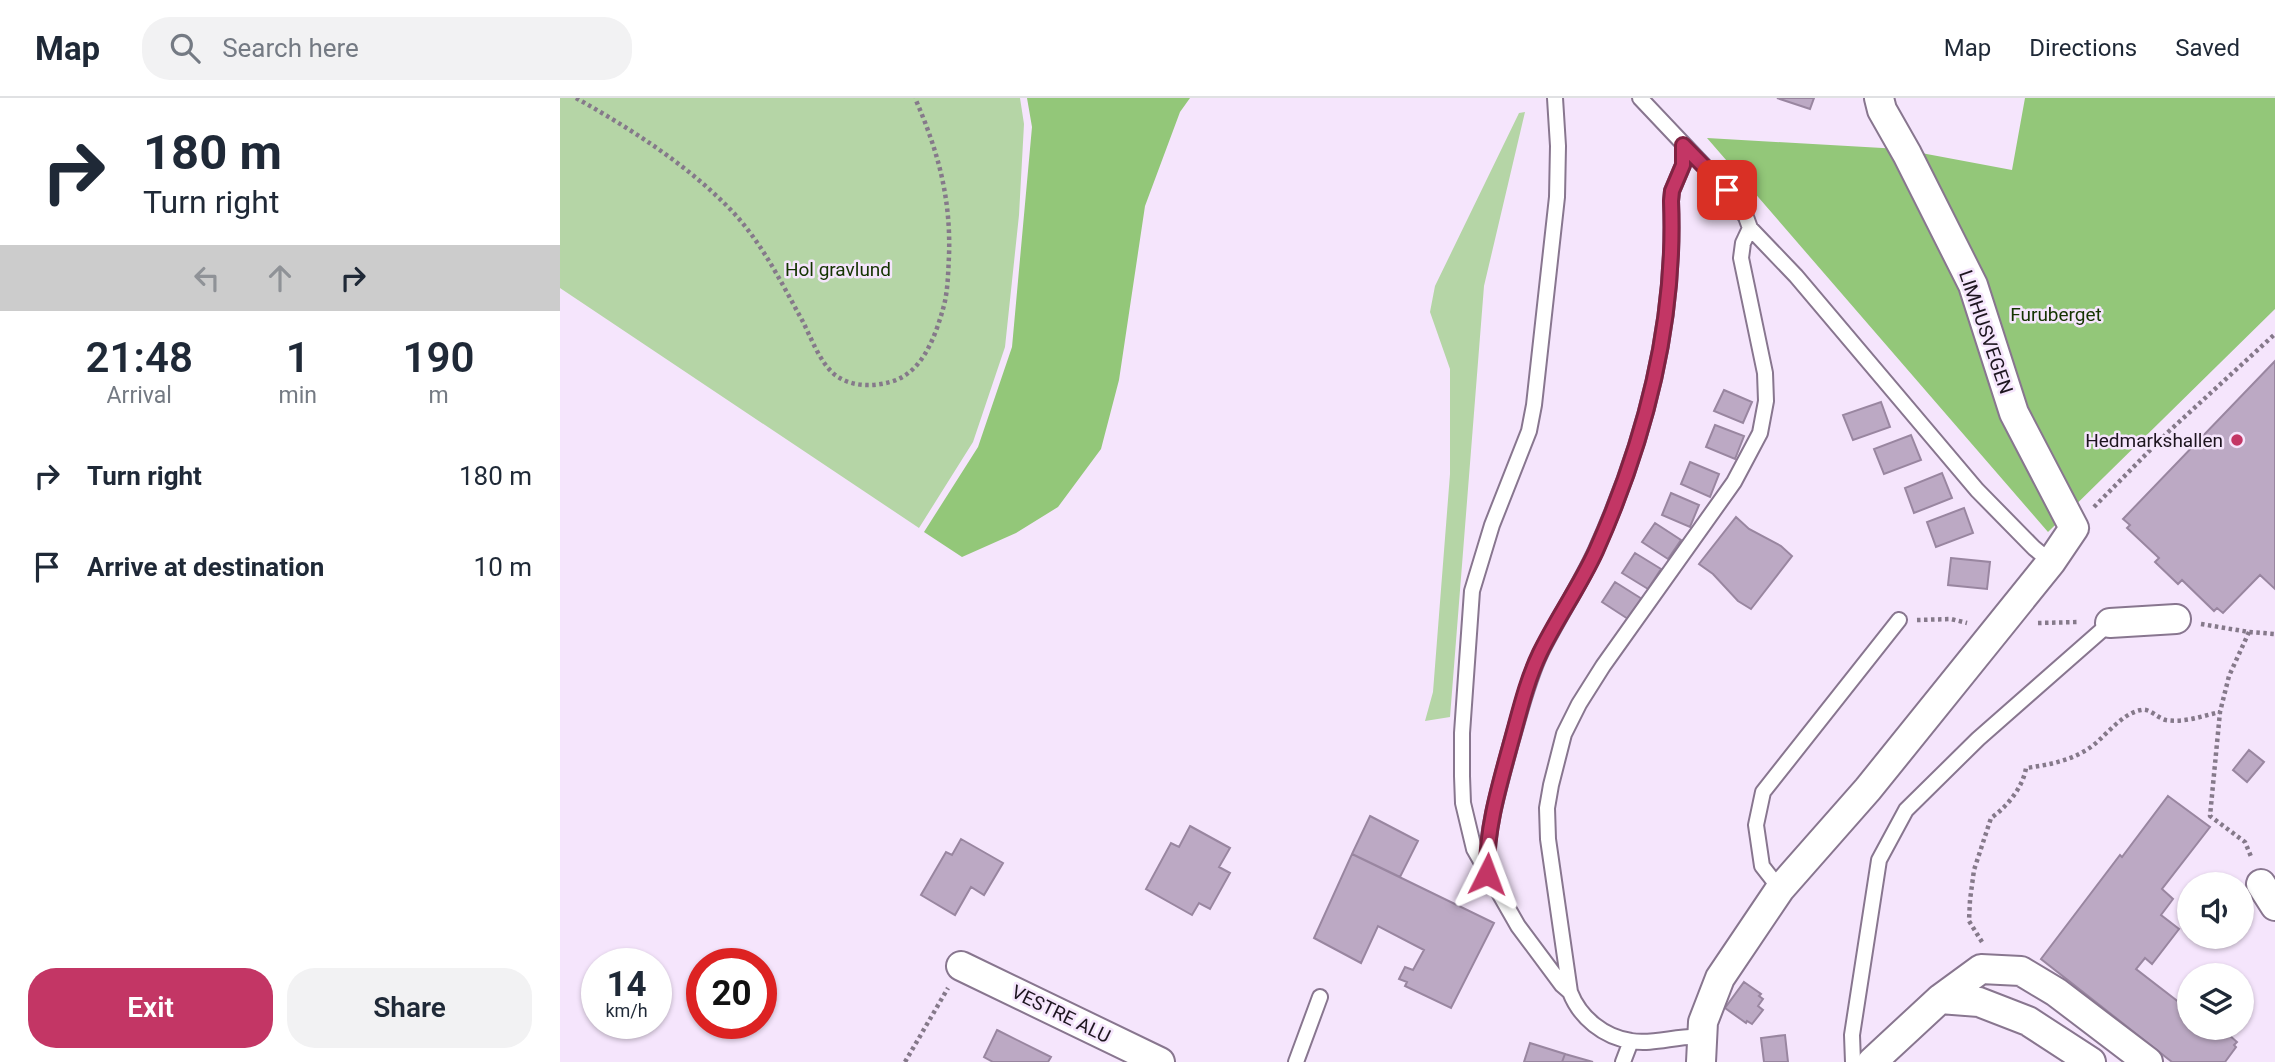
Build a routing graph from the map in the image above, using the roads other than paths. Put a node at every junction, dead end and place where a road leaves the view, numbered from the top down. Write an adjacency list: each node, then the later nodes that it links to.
1 (1555, 98): 10 (lane)
2 (1640, 98): 4 (lane)
3 (1879, 98): 6 (street, LIMHUSVEGEN)
4 (1683, 145): 5 (lane); 10 (lane)
5 (1750, 228): 6 (lane); 13 (lane)
6 (2051, 562): 11 (street)
7 (2176, 619): 9 (street)
8 (1899, 620): 11 (lane)
9 (2110, 623): 21 (lane)
10 (1487, 874): 13 (lane)
11 (1780, 889): 17 (street)
12 (961, 966): 18 (street, VESTRE ALU)
13 (1570, 992): 16 (lane)
14 (1320, 997): 19 (lane)
15 (1940, 999): 22 (street); 23 (street); 24 (street)
16 (1631, 1041): 17 (lane); 20 (lane)
17 (1701, 1049)
18 (1160, 1062)
19 (1296, 1062)
20 (1623, 1062)
21 (1853, 1062)
22 (1872, 1062)
23 (2091, 1062)
24 (2148, 1062)

